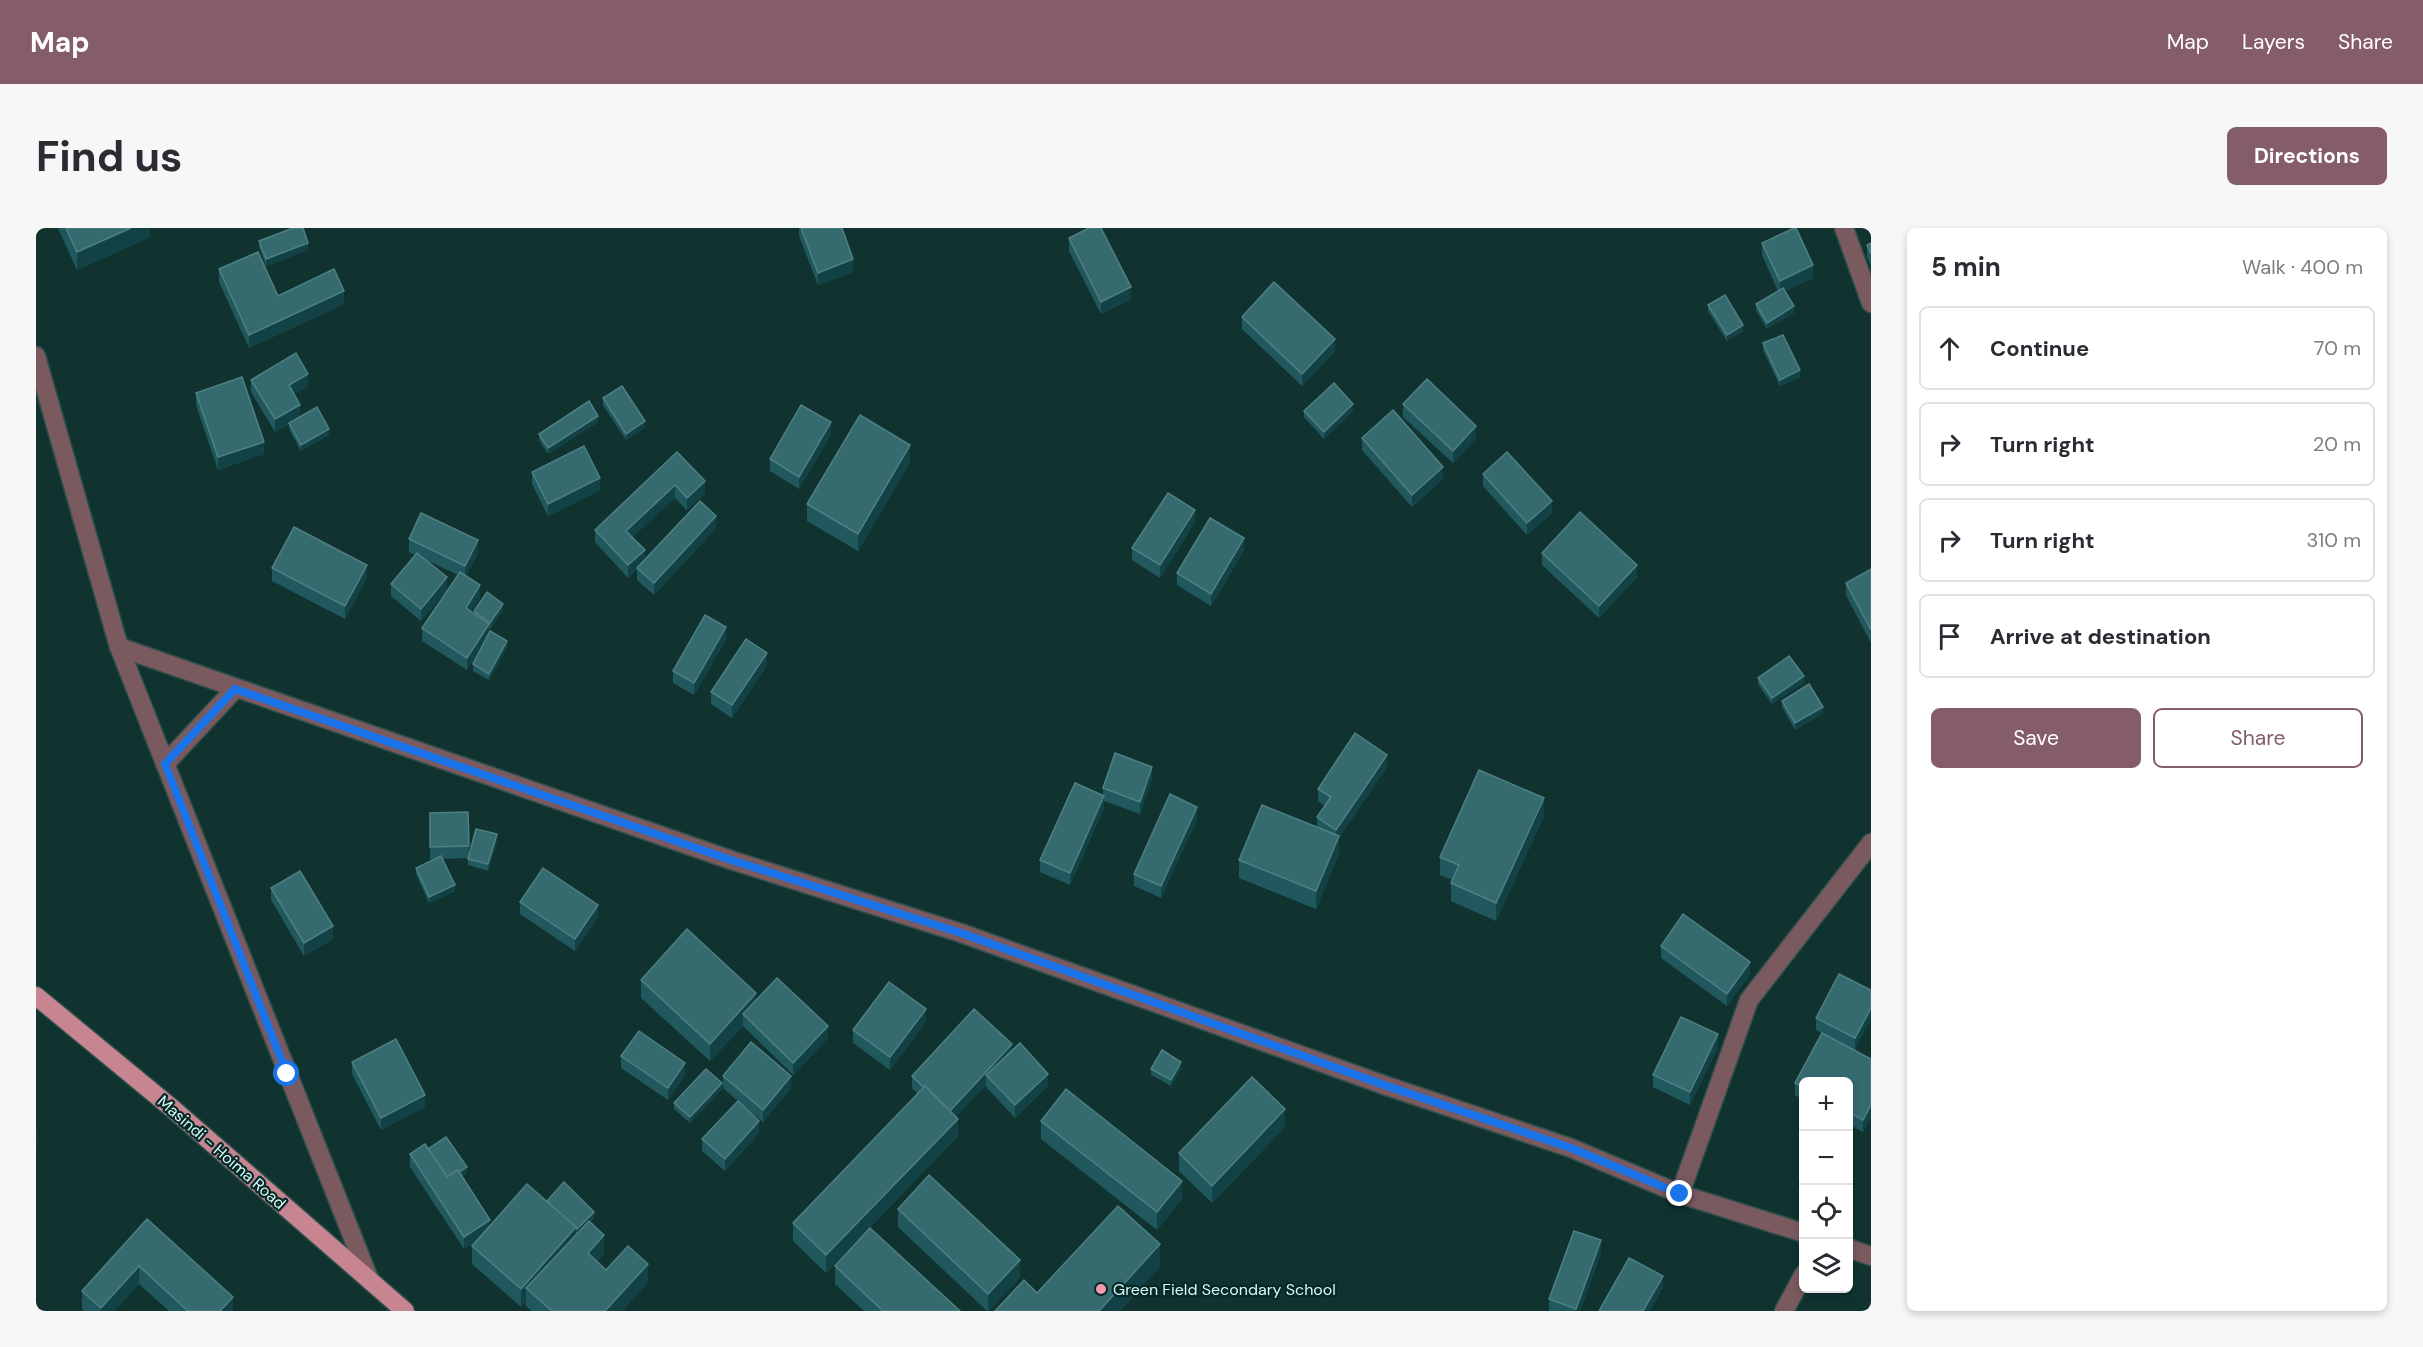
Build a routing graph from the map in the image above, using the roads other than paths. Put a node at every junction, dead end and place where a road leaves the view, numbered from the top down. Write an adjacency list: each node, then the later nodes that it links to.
1 (1844, 228): 2 (street)
2 (1871, 303)
3 (36, 356): 4 (street)
4 (119, 647): 5 (street); 6 (street)
5 (235, 689): 6 (street); 9 (street)
6 (165, 764): 13 (street)
7 (1871, 843): 9 (street)
8 (36, 996): 13 (main road, Masindi - Hoima Road)
9 (1680, 1194): 10 (street)
10 (1799, 1232)
11 (1853, 1250): 12 (street)
12 (1871, 1256)
13 (370, 1281): 15 (main road, Masindi - Hoima Road)
14 (1799, 1282): 16 (street)
15 (405, 1311)
16 (1784, 1311)

